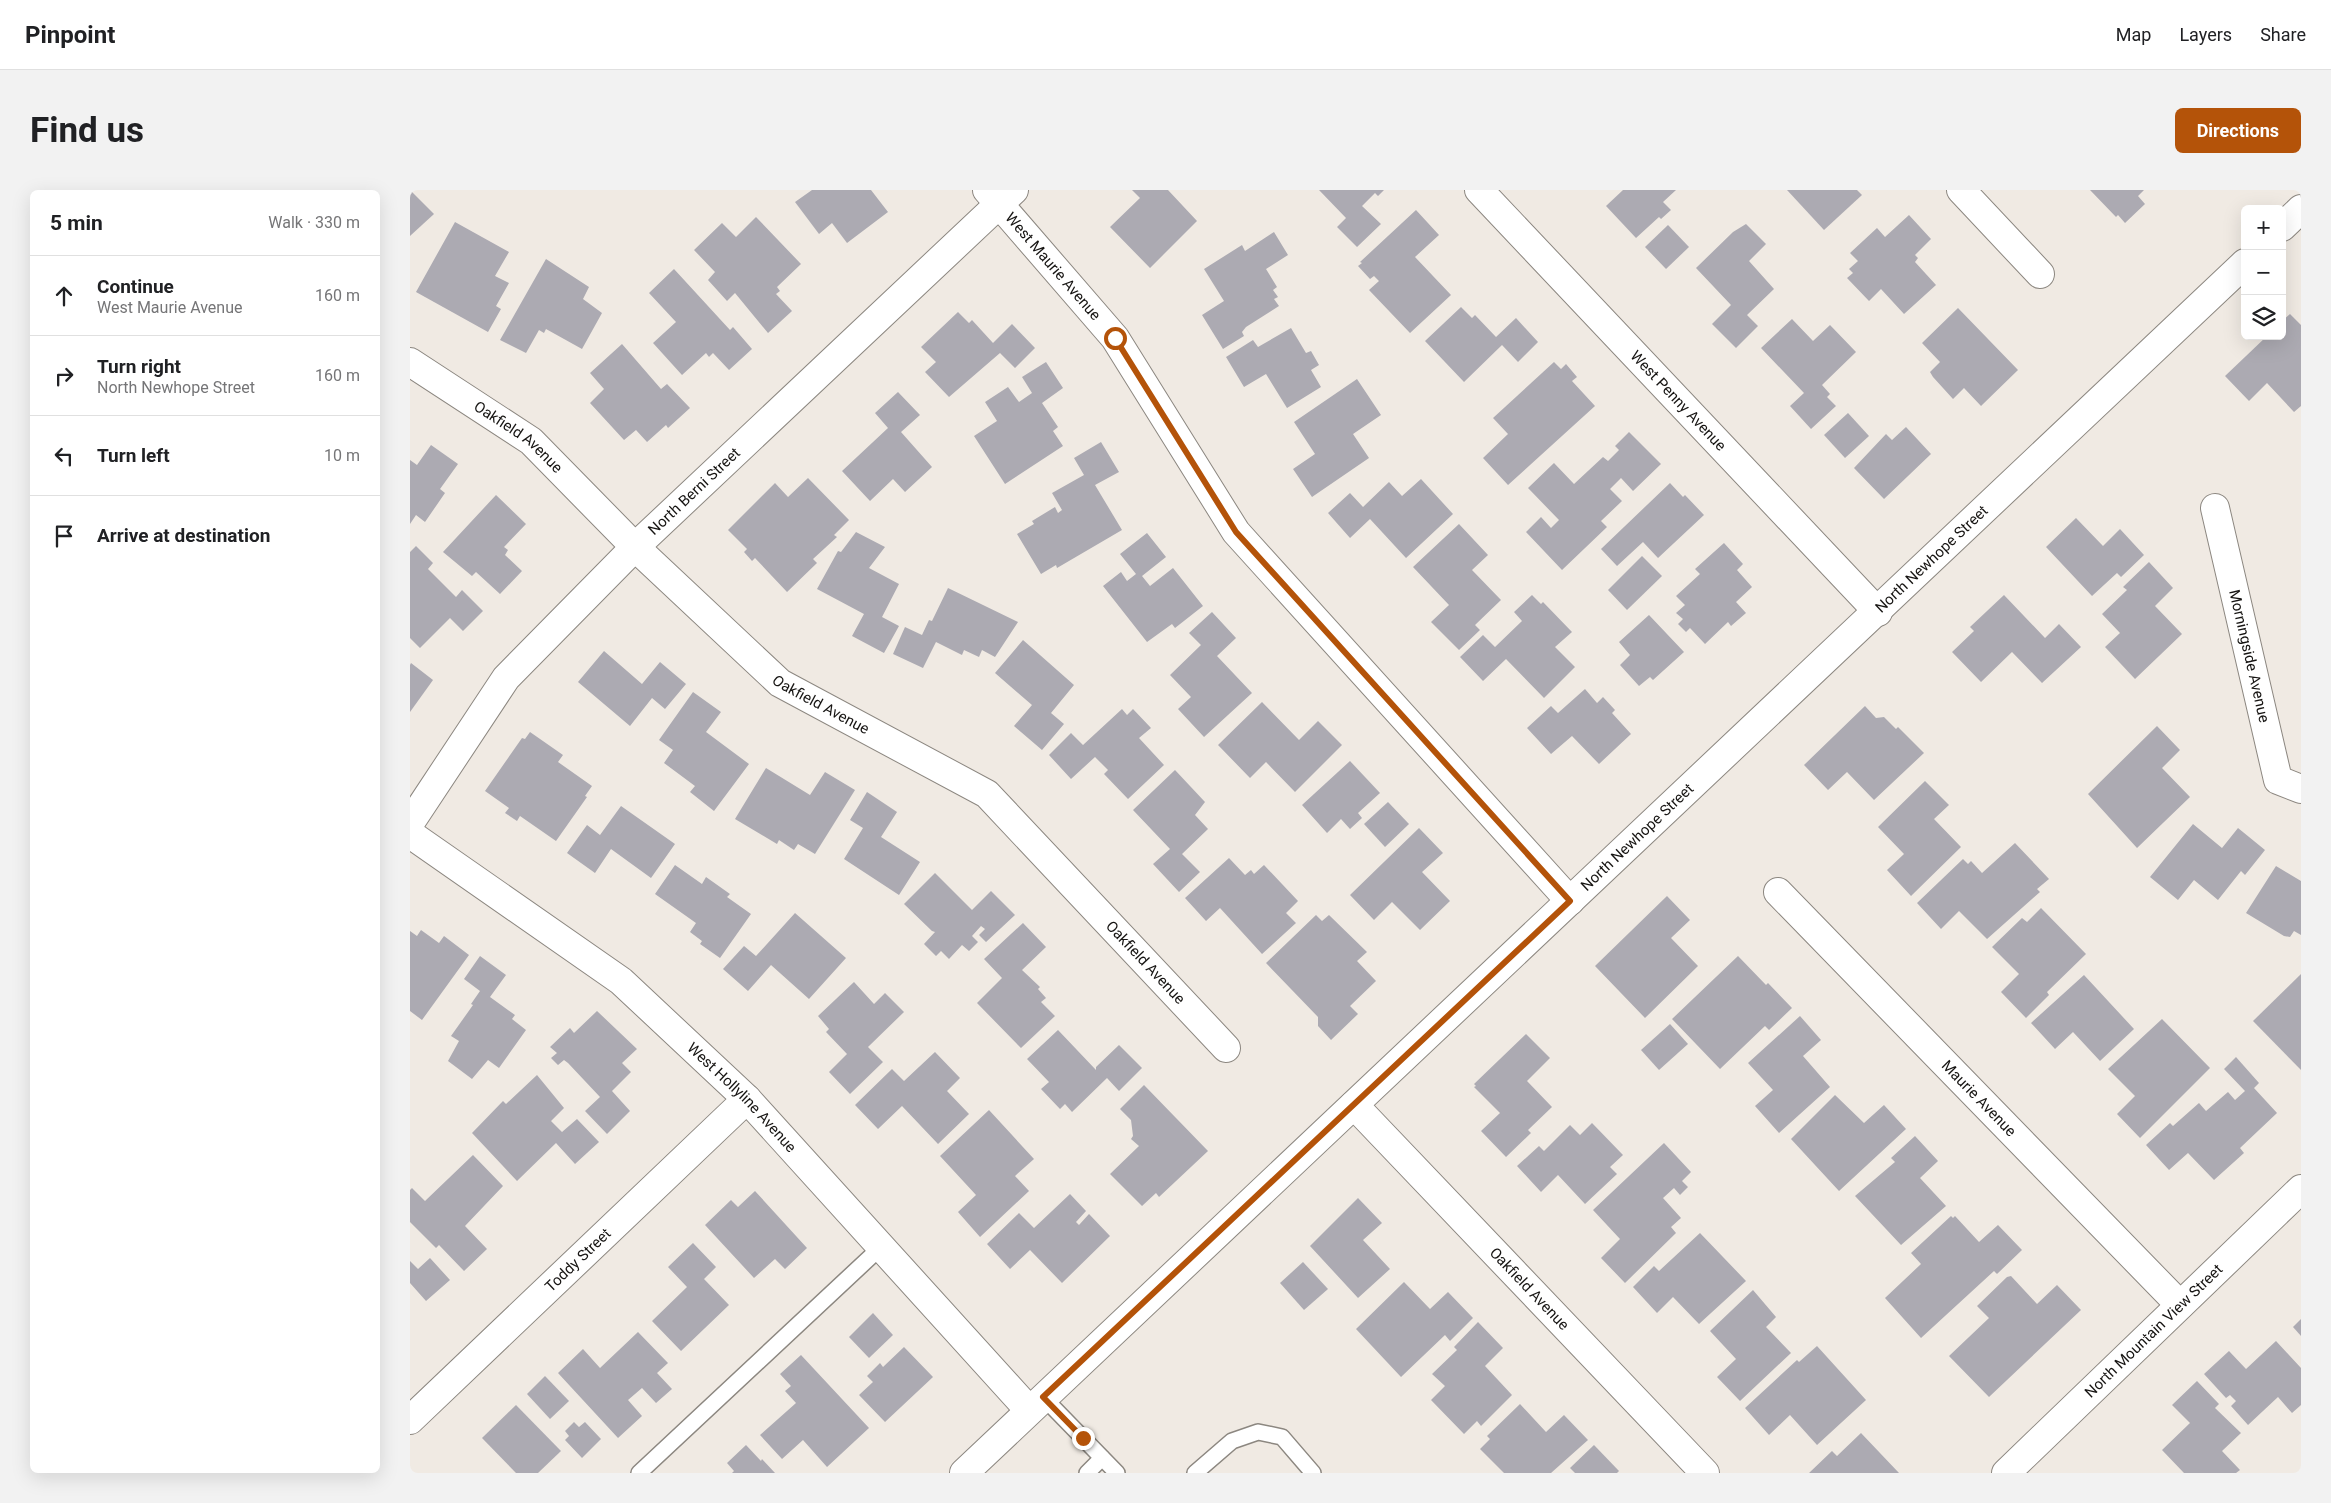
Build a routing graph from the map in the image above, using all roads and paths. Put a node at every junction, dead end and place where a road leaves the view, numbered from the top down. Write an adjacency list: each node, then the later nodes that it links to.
1 (1479, 190): 11 (street, West Penny Avenue)
2 (1961, 190): 7 (street)
3 (1000, 195): 10 (street, North Berni Street); 16 (street, West Maurie Avenue)
4 (2301, 209): 5 (street)
5 (2286, 223)
6 (2241, 267): 11 (street, North Newhope Street)
7 (2040, 274)
8 (410, 362): 10 (street, Oakfield Avenue)
9 (2215, 508): 12 (street, Morningside Avenue)
10 (635, 547): 13 (street, North Berni Street); 17 (street, Oakfield Avenue)
11 (1878, 612): 16 (street, North Newhope Street)
12 (2301, 790)
13 (410, 823)
14 (410, 834): 18 (street, West Hollyline Avenue)
15 (1778, 892): 22 (street, Maurie Avenue)
16 (1570, 901): 19 (street, North Newhope Street)
17 (1226, 1048)
18 (747, 1099): 21 (street, West Hollyline Avenue); 24 (street, Toddy Street)
19 (1354, 1105): 23 (street, North Newhope Street); 32 (street, Oakfield Avenue)
20 (2301, 1189): 22 (street, North Mountain View Street)
21 (881, 1247): 23 (street, West Hollyline Avenue); 26 (lane)
22 (2180, 1305): 33 (street, North Mountain View Street)
23 (1036, 1404): 25 (lane); 27 (street, North Newhope Street)
24 (410, 1420)
25 (1102, 1458): 28 (lane); 29 (lane)
26 (639, 1473)
27 (964, 1473)
28 (1087, 1473)
29 (1117, 1473)
30 (1195, 1473): 31 (lane)
31 (1313, 1473)
32 (1705, 1473)
33 (2006, 1473)

